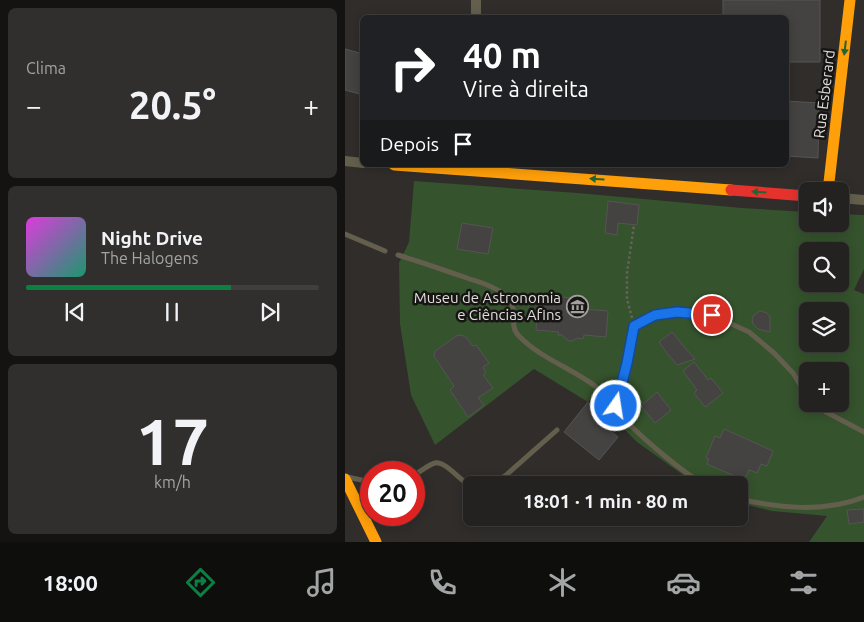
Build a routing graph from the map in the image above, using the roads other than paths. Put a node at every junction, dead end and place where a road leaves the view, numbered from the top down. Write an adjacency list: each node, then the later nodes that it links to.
1 (476, 0): 3 (street)
2 (851, 0): 8 (street, Rua Esberard, one-way to 8)
3 (476, 15)
4 (345, 162): 5 (street)
5 (360, 163)
6 (448, 167): 7 (street)
7 (476, 168): 9 (street, one-way to 7)
8 (829, 182)
9 (799, 195)
10 (849, 199): 11 (street)
11 (864, 200)
12 (345, 234): 13 (lane)
13 (385, 251)
14 (398, 255): 16 (lane)
15 (799, 383): 16 (lane)
16 (616, 406): 22 (lane)
17 (826, 412): 19 (lane)
18 (557, 430): 21 (lane)
19 (864, 432)
20 (425, 469): 25 (lane)
21 (505, 476)
22 (690, 476)
23 (345, 478): 24 (lane); 29 (street)
24 (360, 480)
25 (463, 482)
26 (864, 498): 27 (lane)
27 (748, 501)
28 (345, 502): 29 (street)
29 (357, 504): 30 (street)
30 (376, 542)

